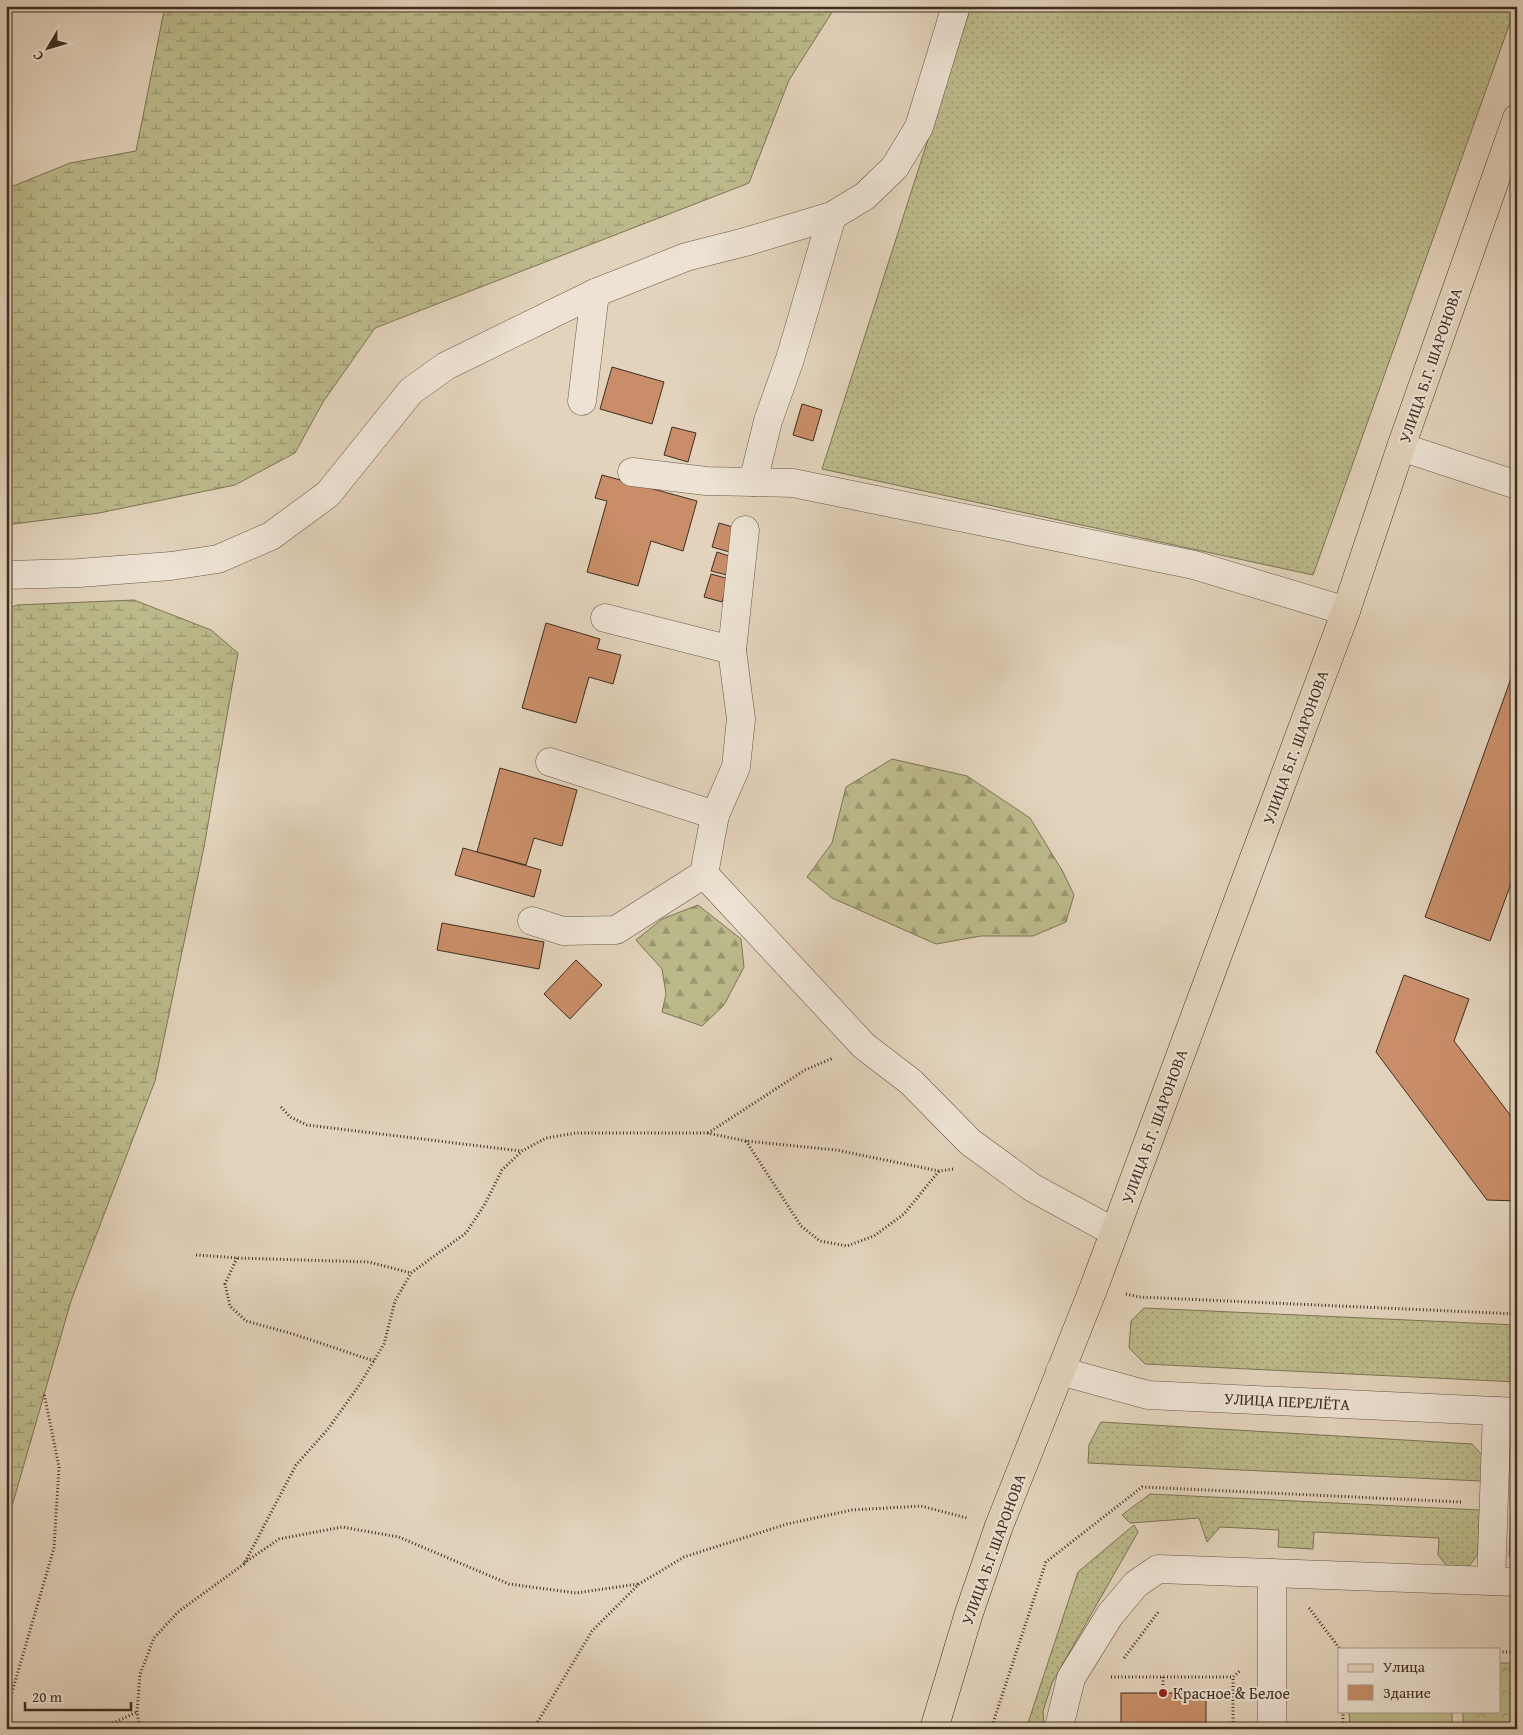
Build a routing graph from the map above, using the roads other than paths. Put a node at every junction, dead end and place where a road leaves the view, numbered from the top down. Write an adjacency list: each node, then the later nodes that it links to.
1 (956, 6): 3 (street)
2 (1517, 118): 6 (main road, УЛИЦА Б.Г. ШАРОНОВА)
3 (832, 216): 4 (street); 8 (street)
4 (595, 292): 5 (street); 11 (street)
5 (582, 401)
6 (1400, 447): 9 (street); 12 (main road, УЛИЦА Б.Г. ШАРОНОВА)
7 (632, 472): 8 (street)
8 (753, 482): 12 (street)
9 (1517, 485)
10 (745, 530): 14 (street)
11 (6, 575)
12 (1346, 611): 19 (main road, УЛИЦА Б.Г. ШАРОНОВА)
13 (606, 618): 14 (street)
14 (732, 650): 16 (street)
15 (550, 762): 16 (street)
16 (715, 815): 17 (street)
17 (704, 874): 18 (street); 19 (street)
18 (532, 921)
19 (1114, 1232): 20 (main road, УЛИЦА Б.Г. ШАРОНОВА)
20 (1060, 1371): 21 (street, УЛИЦА ПЕРЕЛЁТА); 24 (main road, УЛИЦА Б.Г.ШАРОНОВА)
21 (1507, 1411): 23 (street)
22 (1272, 1573): 23 (street); 25 (street); 26 (street)
23 (1504, 1582)
24 (934, 1729)
25 (1060, 1729)
26 (1272, 1729)

